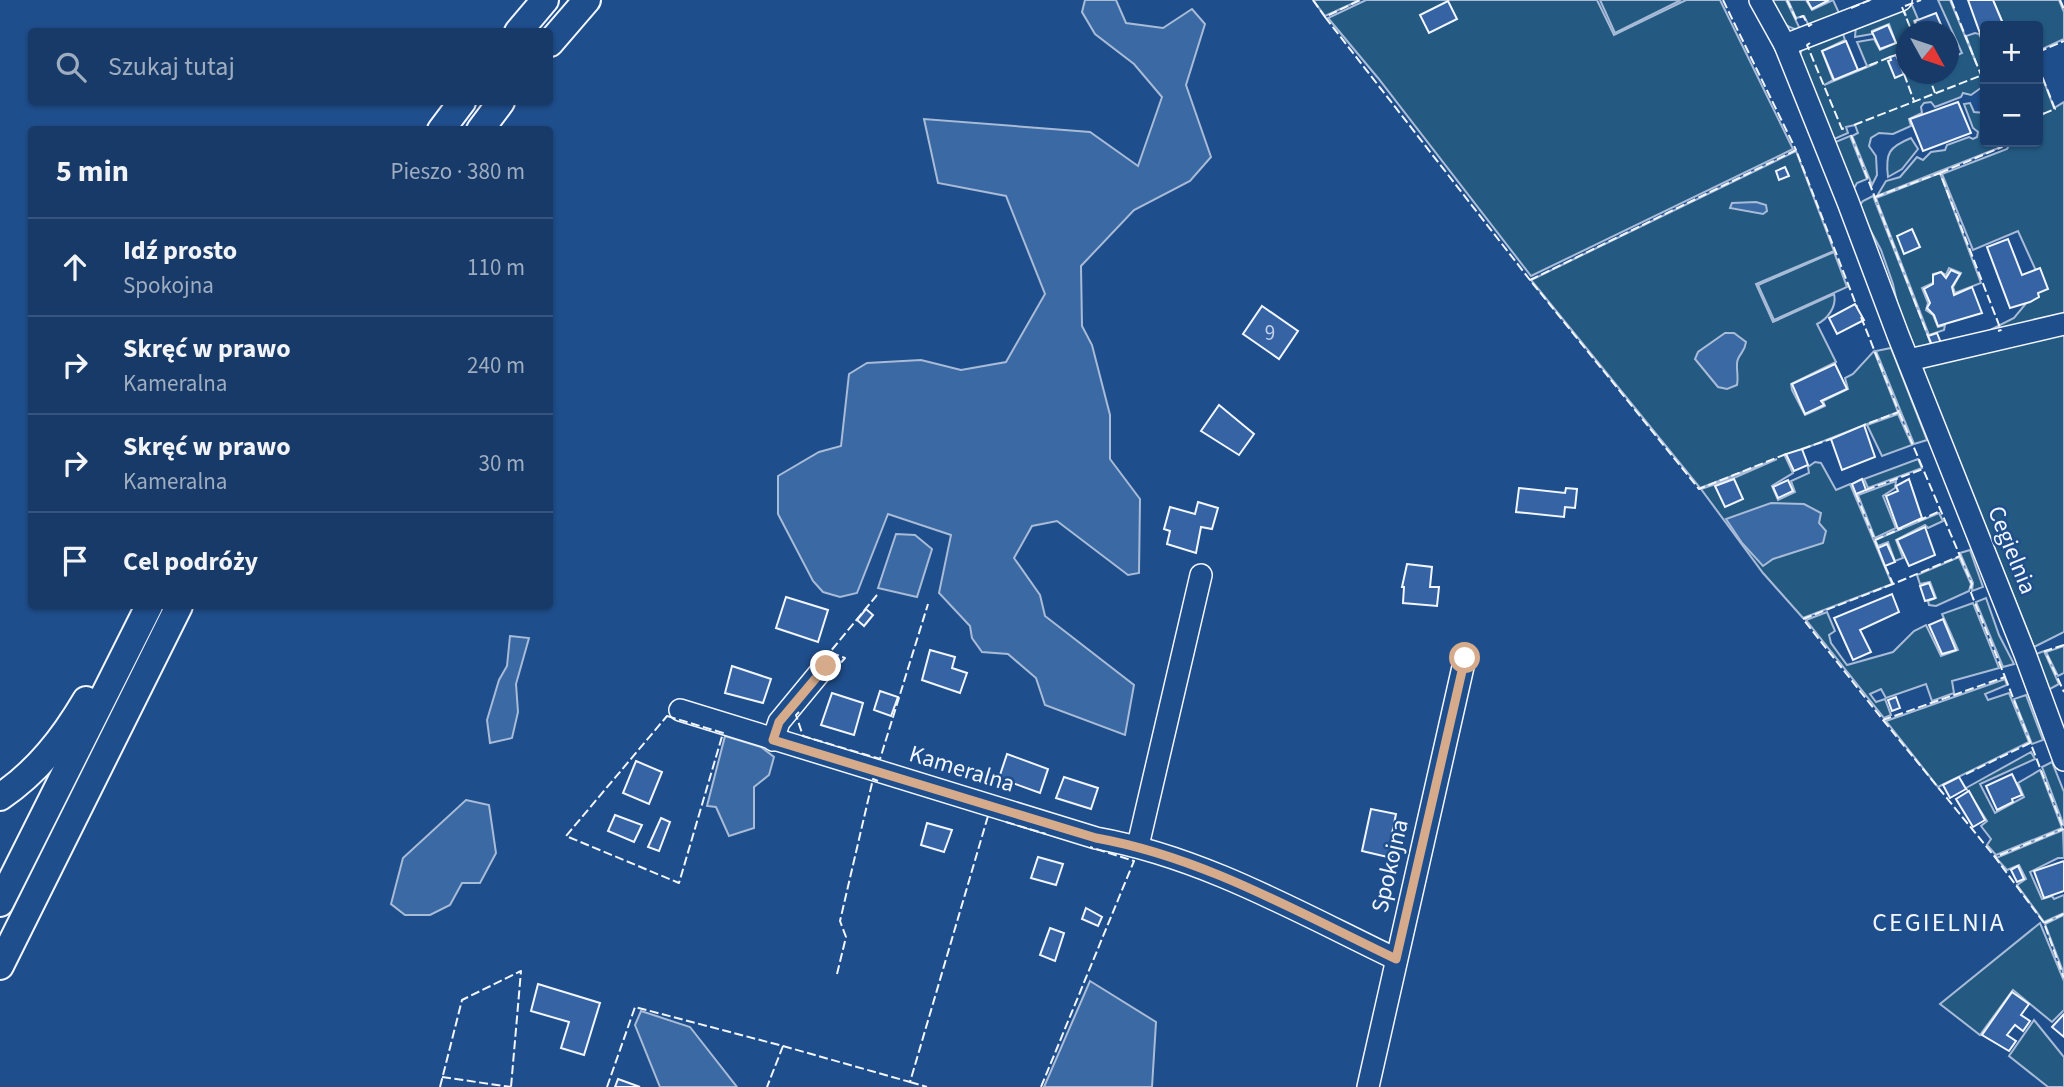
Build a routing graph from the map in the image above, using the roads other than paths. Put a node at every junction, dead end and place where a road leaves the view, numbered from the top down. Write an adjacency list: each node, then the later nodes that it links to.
1 (545, 0): 5 (main road)
2 (587, 0): 6 (main road)
3 (1760, 0): 7 (street, Cegielnia)
4 (1901, 0): 7 (street)
5 (521, 28)
6 (553, 40)
7 (1785, 45): 13 (street, Cegielnia)
8 (460, 105): 10 (main road)
9 (499, 105): 11 (main road)
10 (444, 126)
11 (483, 126)
12 (2064, 324): 13 (street)
13 (1909, 359): 21 (street, Cegielnia)
14 (1201, 575): 23 (street)
15 (178, 609): 26 (main road)
16 (143, 617): 22 (main road); 24 (main road)
17 (1465, 658): 25 (street, Spokojna)
18 (826, 666): 20 (street)
19 (680, 710): 20 (street, Kameralna)
20 (773, 740): 23 (street, Kameralna)
21 (2064, 761)
22 (0, 797)
23 (1136, 845): 25 (street, Kameralna)
24 (0, 903)
25 (1396, 959): 27 (street, Spokojna)
26 (0, 966)
27 (1368, 1087)

